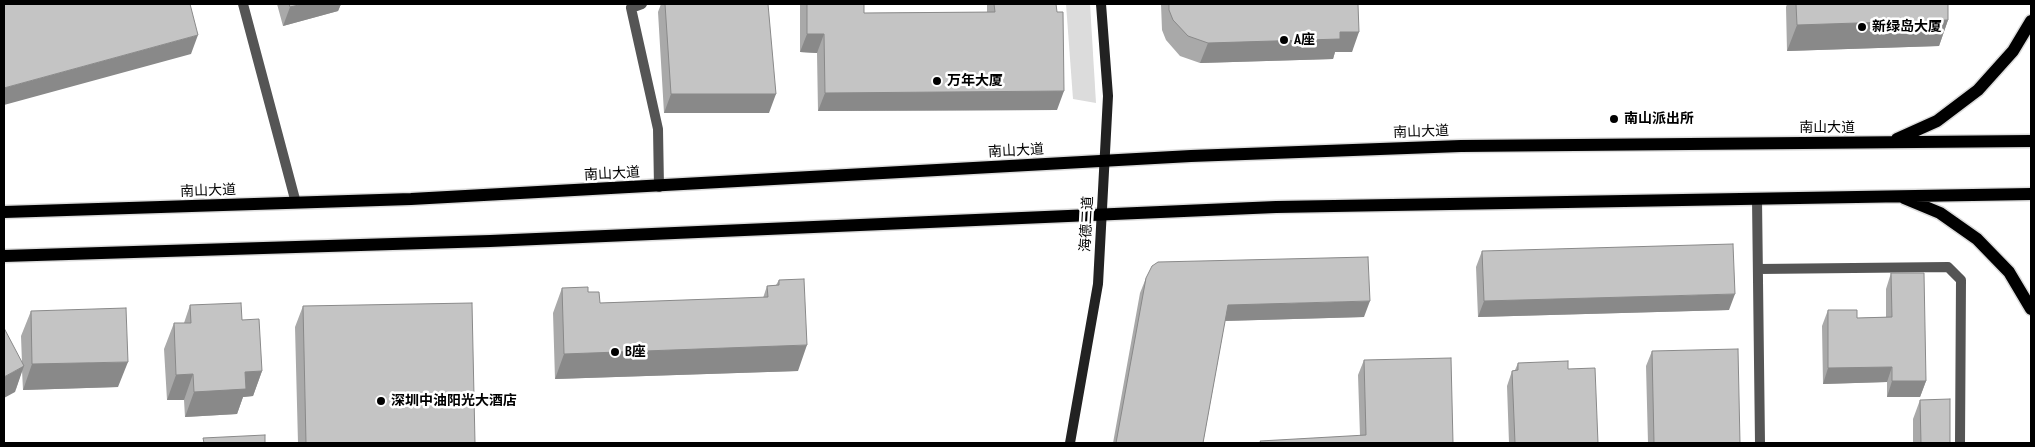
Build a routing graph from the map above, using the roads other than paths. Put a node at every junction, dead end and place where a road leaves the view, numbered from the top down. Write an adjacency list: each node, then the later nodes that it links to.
1 (243, 4): 12 (street)
2 (642, 4): 8 (street)
3 (1101, 4): 7 (street, 海德二道)
4 (2031, 21): 6 (main road)
5 (2031, 140): 6 (main road, 南山大道)
6 (1890, 142): 7 (main road, 南山大道)
7 (1104, 161): 8 (main road, 南山大道); 14 (street, 海德二道)
8 (659, 187): 12 (main road, 南山大道)
9 (2031, 194): 10 (main road)
10 (1897, 195): 11 (main road); 17 (main road)
11 (1757, 199): 14 (main road); 16 (street)
12 (296, 203): 13 (main road, 南山大道)
13 (4, 212)
14 (1102, 215): 15 (main road); 18 (street, 海德二道)
15 (4, 258)
16 (1759, 269): 19 (street); 20 (street)
17 (2031, 309)
18 (1070, 443)
19 (1760, 443)
20 (1960, 443)

